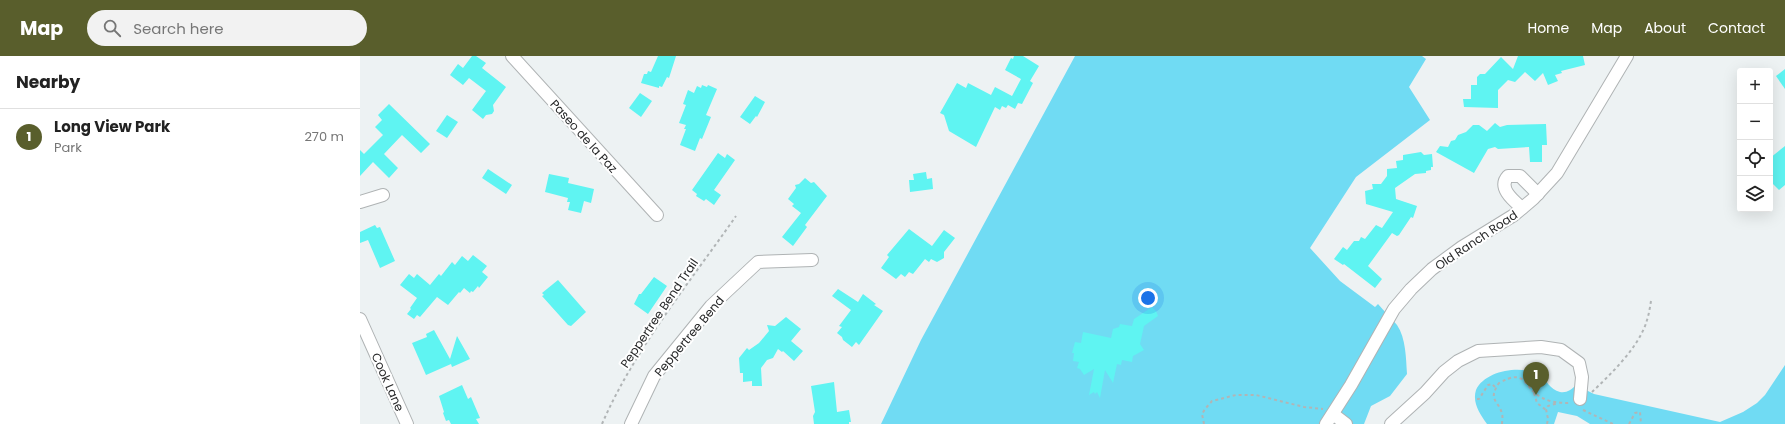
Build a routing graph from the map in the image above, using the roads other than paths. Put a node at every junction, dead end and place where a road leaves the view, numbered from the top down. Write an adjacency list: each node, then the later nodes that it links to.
1 (512, 56): 7 (street, Paseo de la Paz)
2 (1627, 56): 3 (street, Old Ranch Road)
3 (1538, 194): 6 (street, Old Ranch Road); 6 (street)
4 (383, 195): 5 (street)
5 (360, 202)
6 (1522, 208): 11 (street, Old Ranch Road)
7 (657, 215)
8 (812, 260): 13 (street, Peppertree Bend)
9 (360, 319): 12 (street, Cook Lane)
10 (1577, 404): 15 (street)
11 (1329, 419): 14 (street)
12 (407, 424)
13 (631, 424)
14 (1346, 424)
15 (1391, 424)

